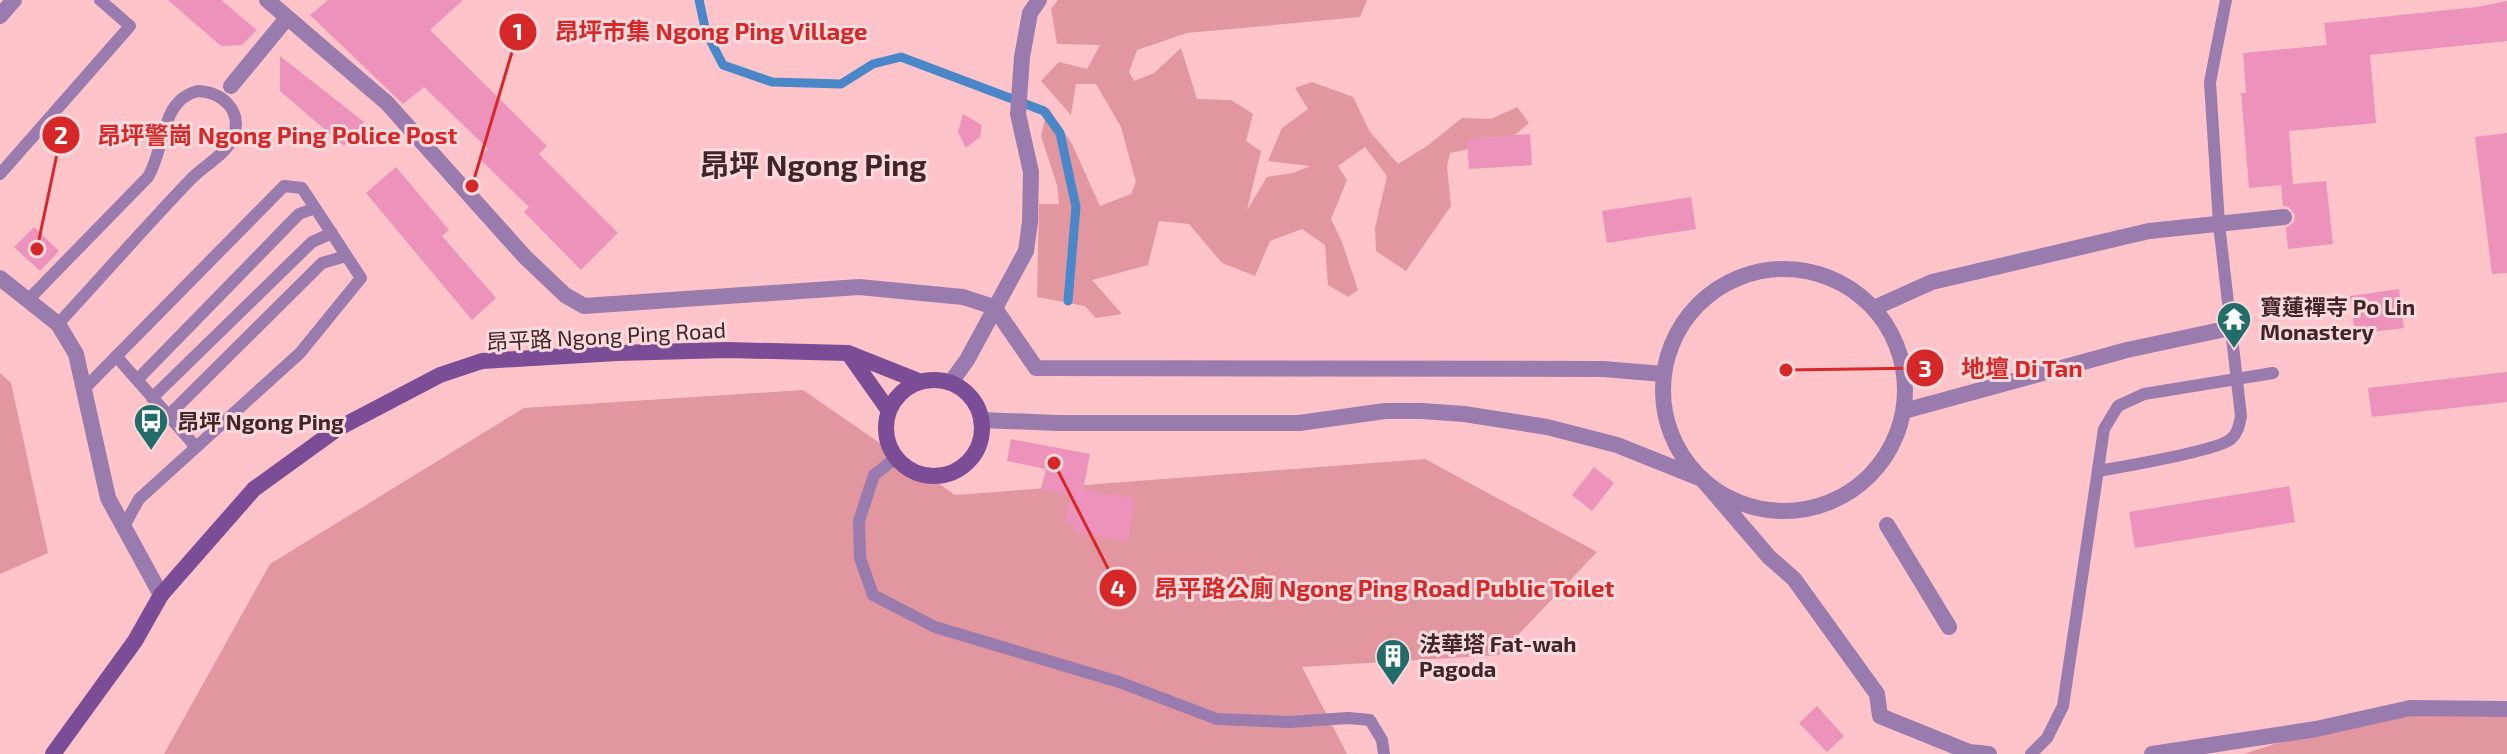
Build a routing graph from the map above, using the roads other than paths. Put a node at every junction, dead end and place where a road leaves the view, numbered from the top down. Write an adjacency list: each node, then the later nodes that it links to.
1 (14, 0): 6 (street)
2 (100, 0): 9 (lane)
3 (267, 0): 7 (street)
4 (1039, 0): 17 (street)
5 (2226, 0): 12 (lane)
6 (0, 16)
7 (287, 18): 8 (street); 17 (street)
8 (231, 86)
9 (0, 174)
10 (315, 208): 13 (lane); 22 (lane); 26 (lane)
11 (2284, 217): 12 (street)
12 (2219, 224): 18 (street); 20 (lane)
13 (332, 233): 14 (lane); 30 (lane)
14 (346, 256): 33 (lane); 35 (lane)
15 (0, 278): 16 (street)
16 (27, 301): 19 (street); 19 (lane)
17 (994, 307): 24 (street); 28 (street)
18 (1874, 308): 24 (street); 32 (street)
19 (58, 324): 29 (street)
20 (2230, 328): 25 (lane); 32 (street)
21 (848, 353): 27 (main road, 昂平路 Ngong Ping Road); 31 (main road); 41 (main road, 昂平路 Ngong Ping Road)
22 (116, 356): 26 (lane); 29 (lane)
23 (2273, 373): 25 (lane)
24 (1663, 374): 38 (street)
25 (2237, 379): 37 (lane); 37 (lane)
26 (137, 380): 30 (lane)
27 (921, 382): 28 (main road); 31 (main road)
28 (951, 382): 34 (main road)
29 (84, 389): 40 (street)
30 (152, 398): 33 (lane)
31 (889, 411): 36 (main road)
32 (1904, 411): 38 (street)
33 (168, 416): 35 (lane)
34 (981, 420): 36 (main road); 38 (street)
35 (196, 447): 40 (lane)
36 (896, 458): 45 (lane)
37 (2098, 471): 47 (lane)
38 (1702, 479): 46 (street)
39 (1887, 525): 42 (street)
40 (123, 528): 41 (street)
41 (161, 595): 44 (main road, 昂平路 Ngong Ping Road)
42 (1949, 627)
43 (2507, 709): 48 (street)
44 (53, 754)
45 (1384, 754)
46 (1989, 754)
47 (2031, 754)
48 (2152, 754)

